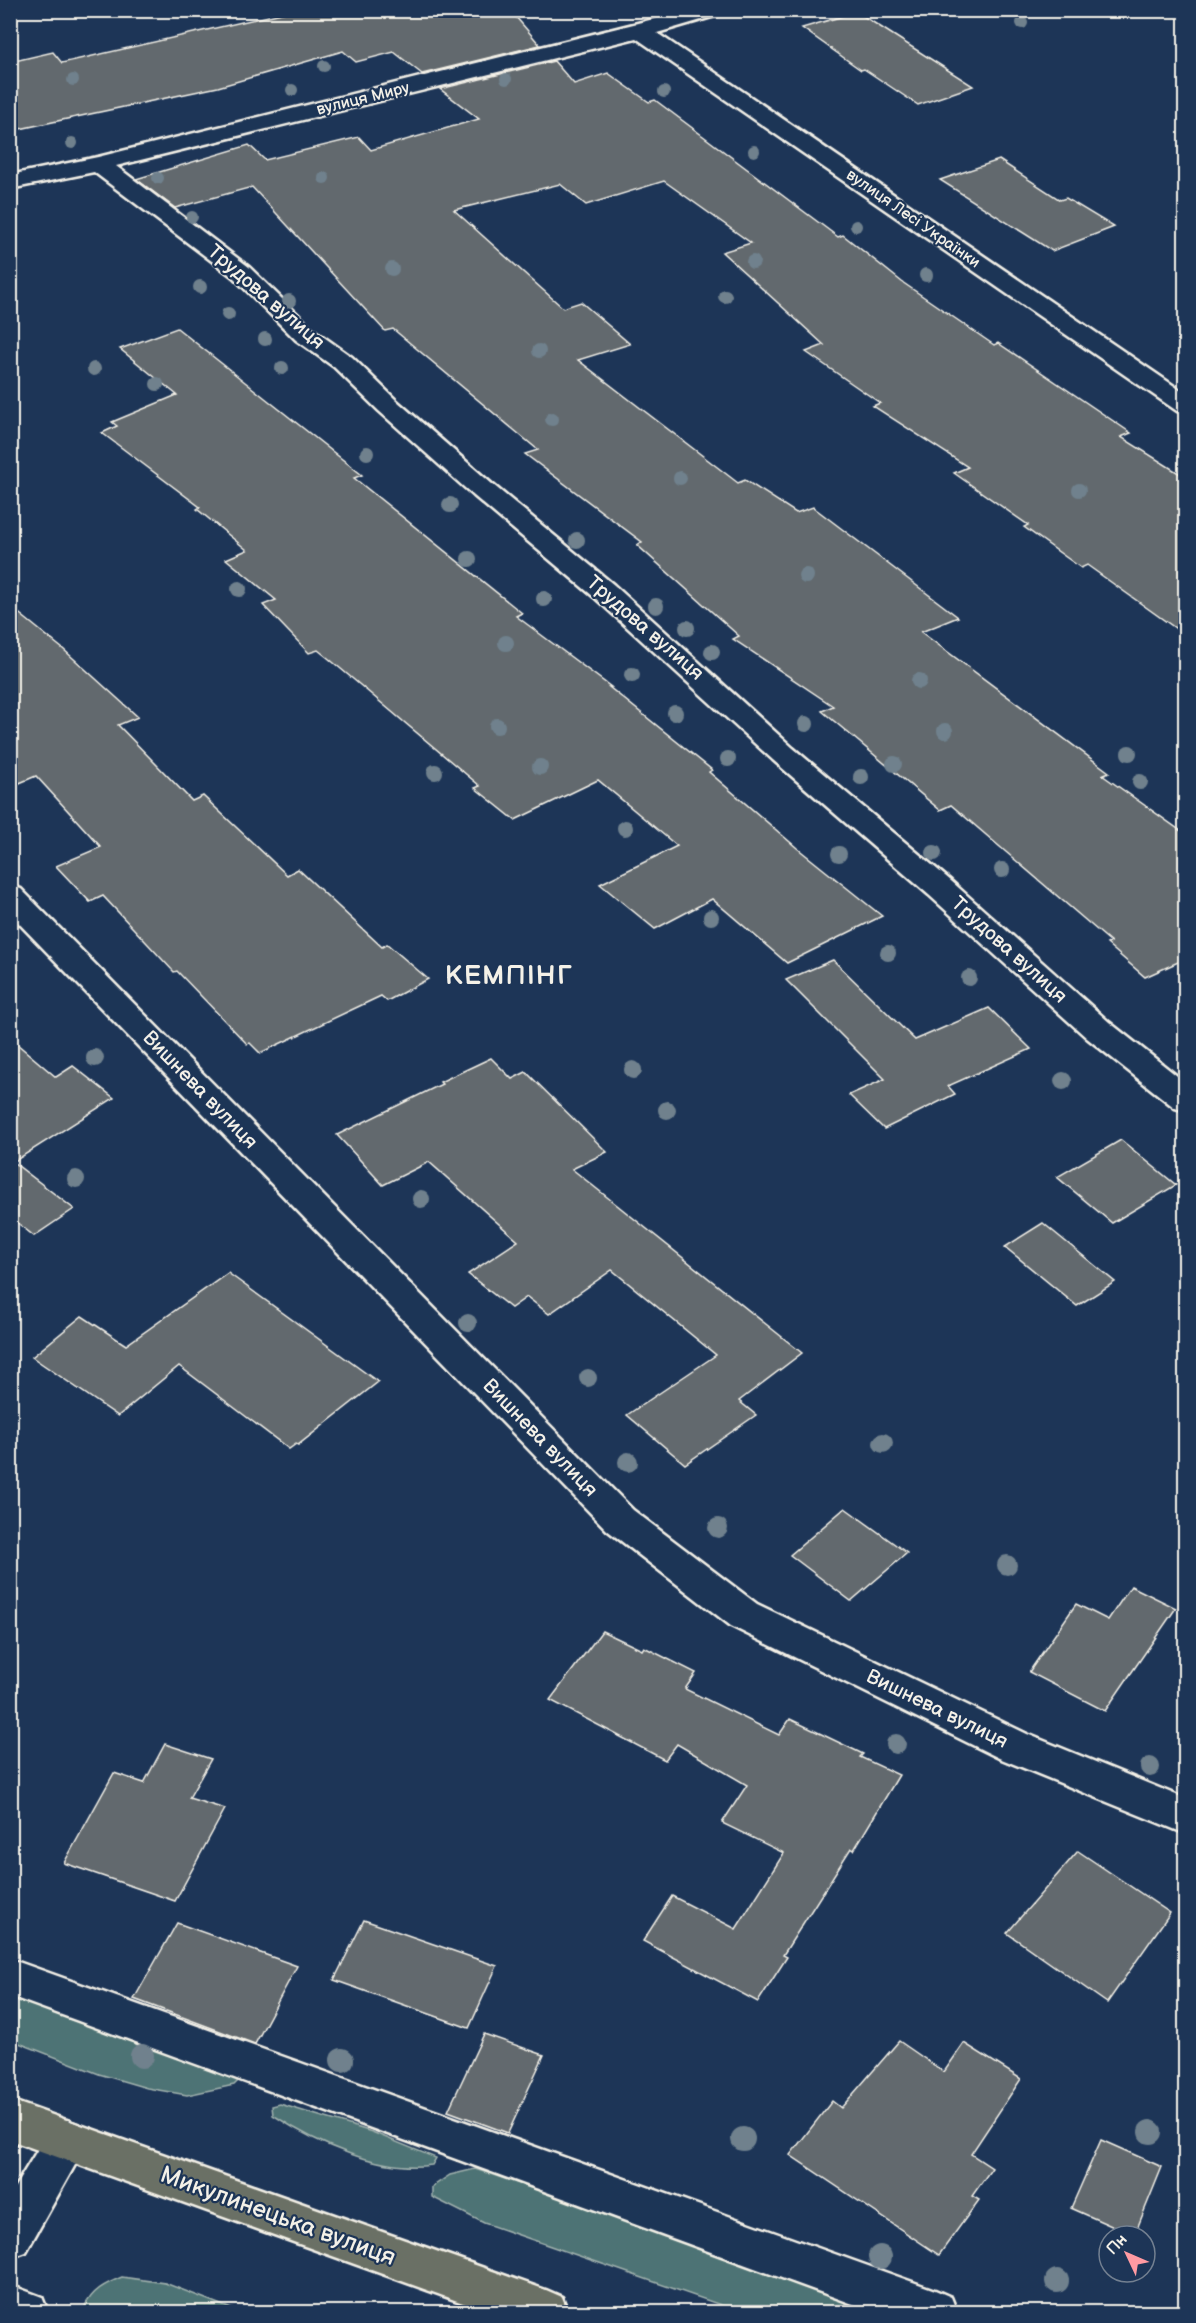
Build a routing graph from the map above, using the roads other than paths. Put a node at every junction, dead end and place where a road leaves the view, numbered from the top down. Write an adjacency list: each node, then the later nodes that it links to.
1 (715, 10): 2 (street, вулиця Миру)
2 (640, 31): 3 (street, вулиця Миру); 5 (street, вулиця Лесі Українки)
3 (98, 164): 4 (street, вулиця Миру); 7 (street, Трудова вулиця)
4 (10, 182)
5 (1185, 406)
6 (10, 896): 8 (street, Вишнева вулиця)
7 (1185, 1100)
8 (1185, 1817)
9 (10, 1977): 16 (street)
10 (10, 2120): 11 (highway, Микулинецька вулиця)
11 (67, 2140): 12 (street); 15 (highway, Микулинецька вулиця)
12 (10, 2237)
13 (10, 2306): 14 (street)
14 (26, 2313)
15 (546, 2313)
16 (935, 2313)

